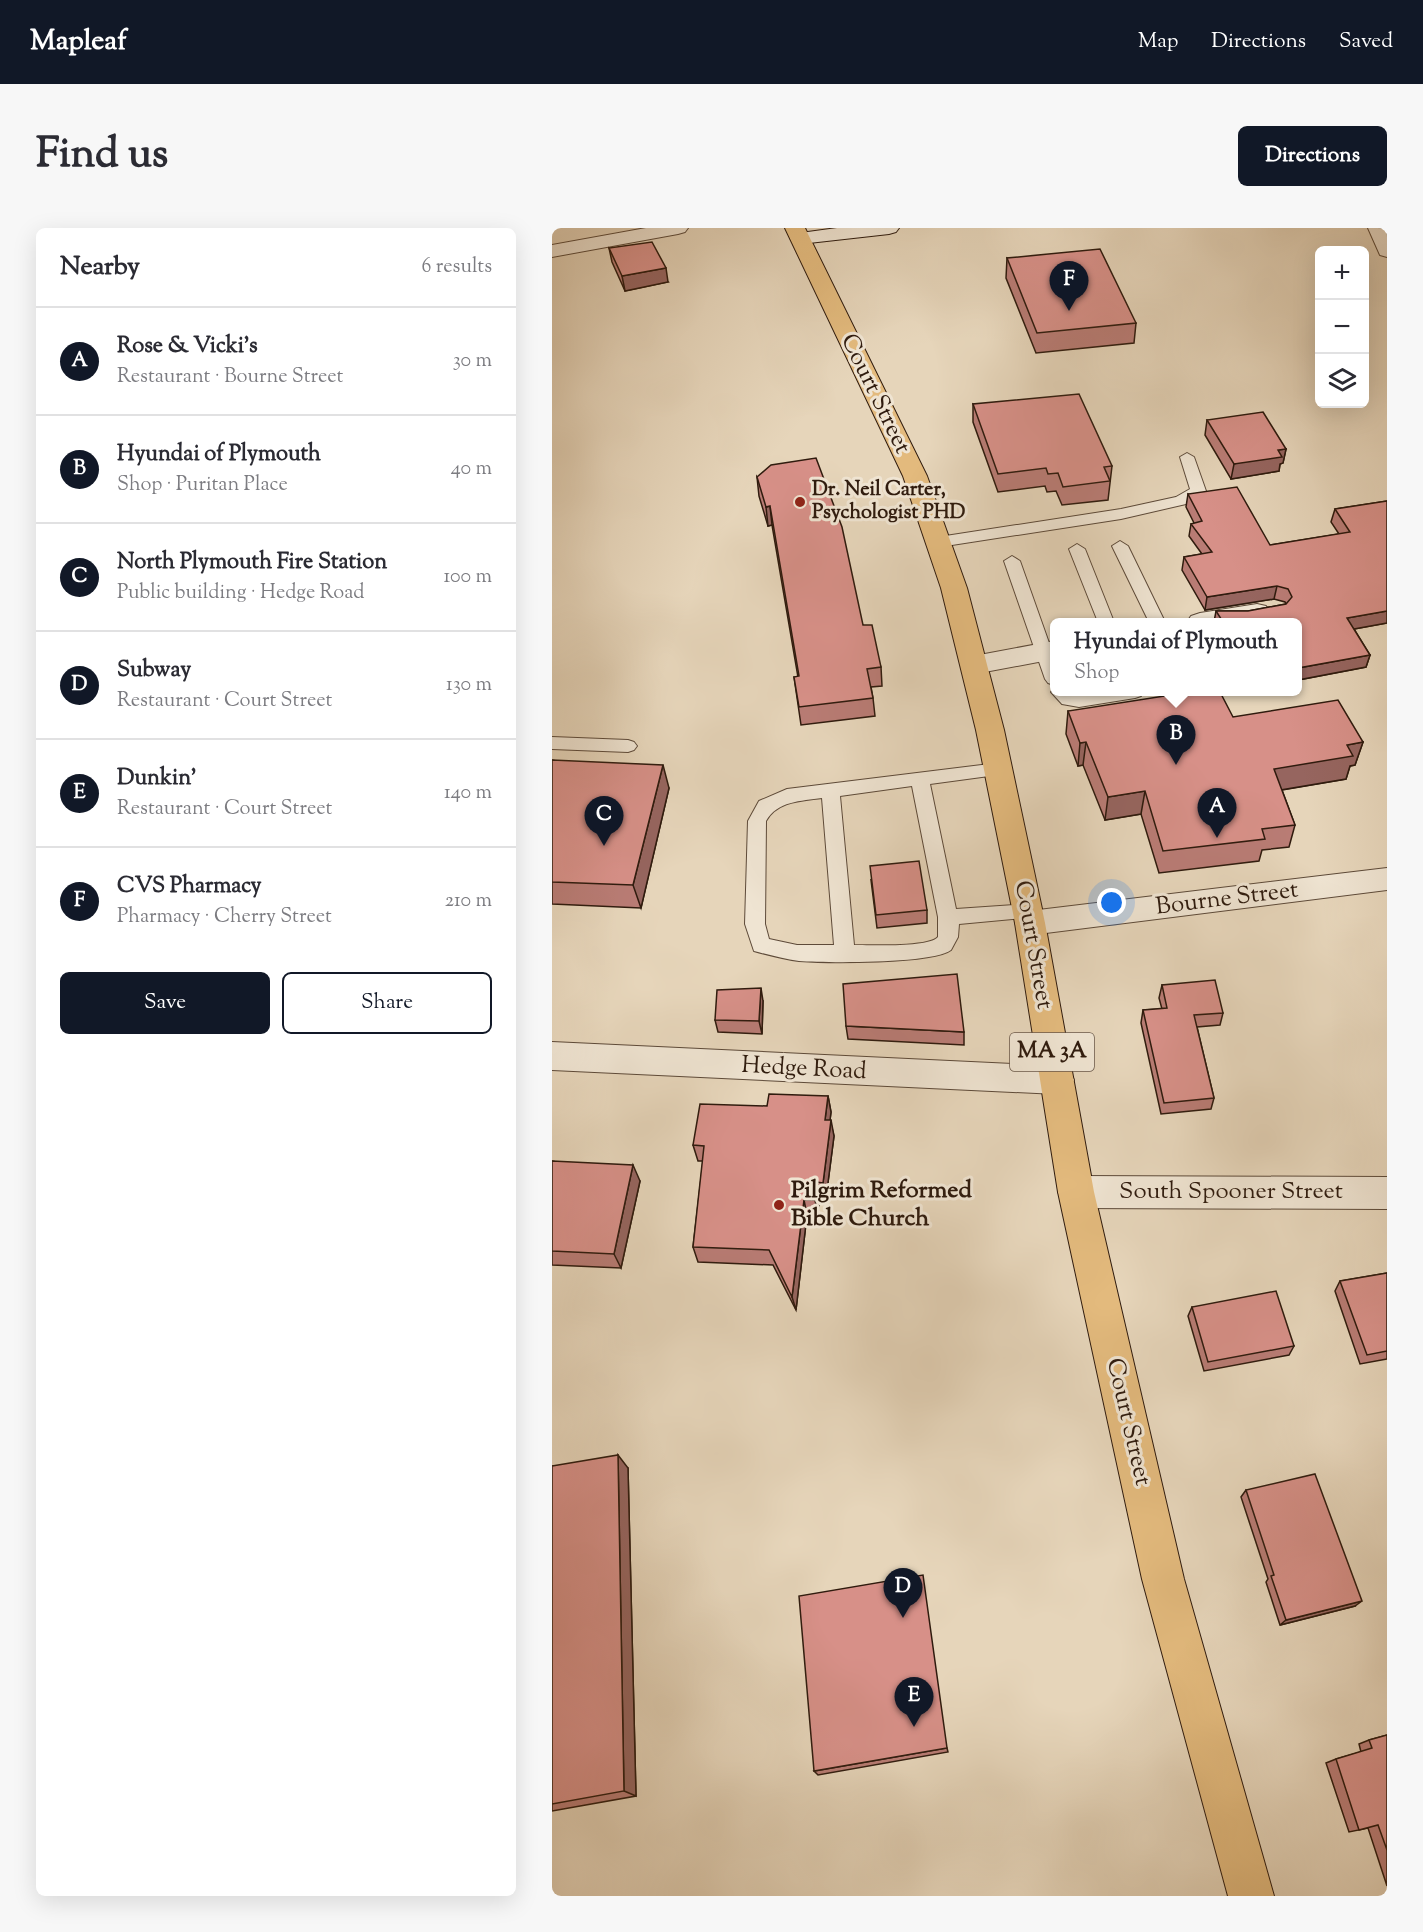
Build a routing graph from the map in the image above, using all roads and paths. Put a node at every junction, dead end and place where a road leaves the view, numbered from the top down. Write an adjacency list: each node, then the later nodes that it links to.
1 (678, 228): 5 (street)
2 (890, 228): 4 (street)
3 (1378, 228): 6 (street)
4 (798, 233): 8 (main road, Court Street / MA 3A)
5 (552, 251)
6 (1387, 251)
7 (1187, 457): 8 (lane)
8 (939, 542): 17 (main road, Court Street / MA 3A)
9 (1120, 546): 14 (lane)
10 (1077, 549): 13 (lane)
11 (1012, 561): 16 (lane)
12 (1274, 609): 15 (street)
13 (1104, 618)
14 (1155, 618)
15 (1223, 618)
16 (1049, 651): 17 (street)
17 (974, 665): 22 (main road, Court Street / MA 3A)
18 (1064, 696): 19 (lane)
19 (1110, 696)
20 (552, 743): 21 (lane)
21 (628, 746)
22 (998, 769): 23 (lane); 27 (main road, Court Street / MA 3A)
23 (920, 779): 24 (lane); 26 (lane)
24 (830, 790): 28 (lane); 28 (lane)
25 (1387, 879): 27 (street, Bourne Street)
26 (948, 917): 27 (lane); 28 (lane)
27 (1029, 917): 30 (main road, Court Street / MA 3A)
28 (845, 952)
29 (552, 1056): 30 (street, Hedge Road)
30 (1057, 1080): 31 (main road, Court Street / MA 3A)
31 (1076, 1191): 32 (street, South Spooner Street); 33 (main road, Court Street / MA 3A)
32 (1387, 1192)
33 (1251, 1896)

